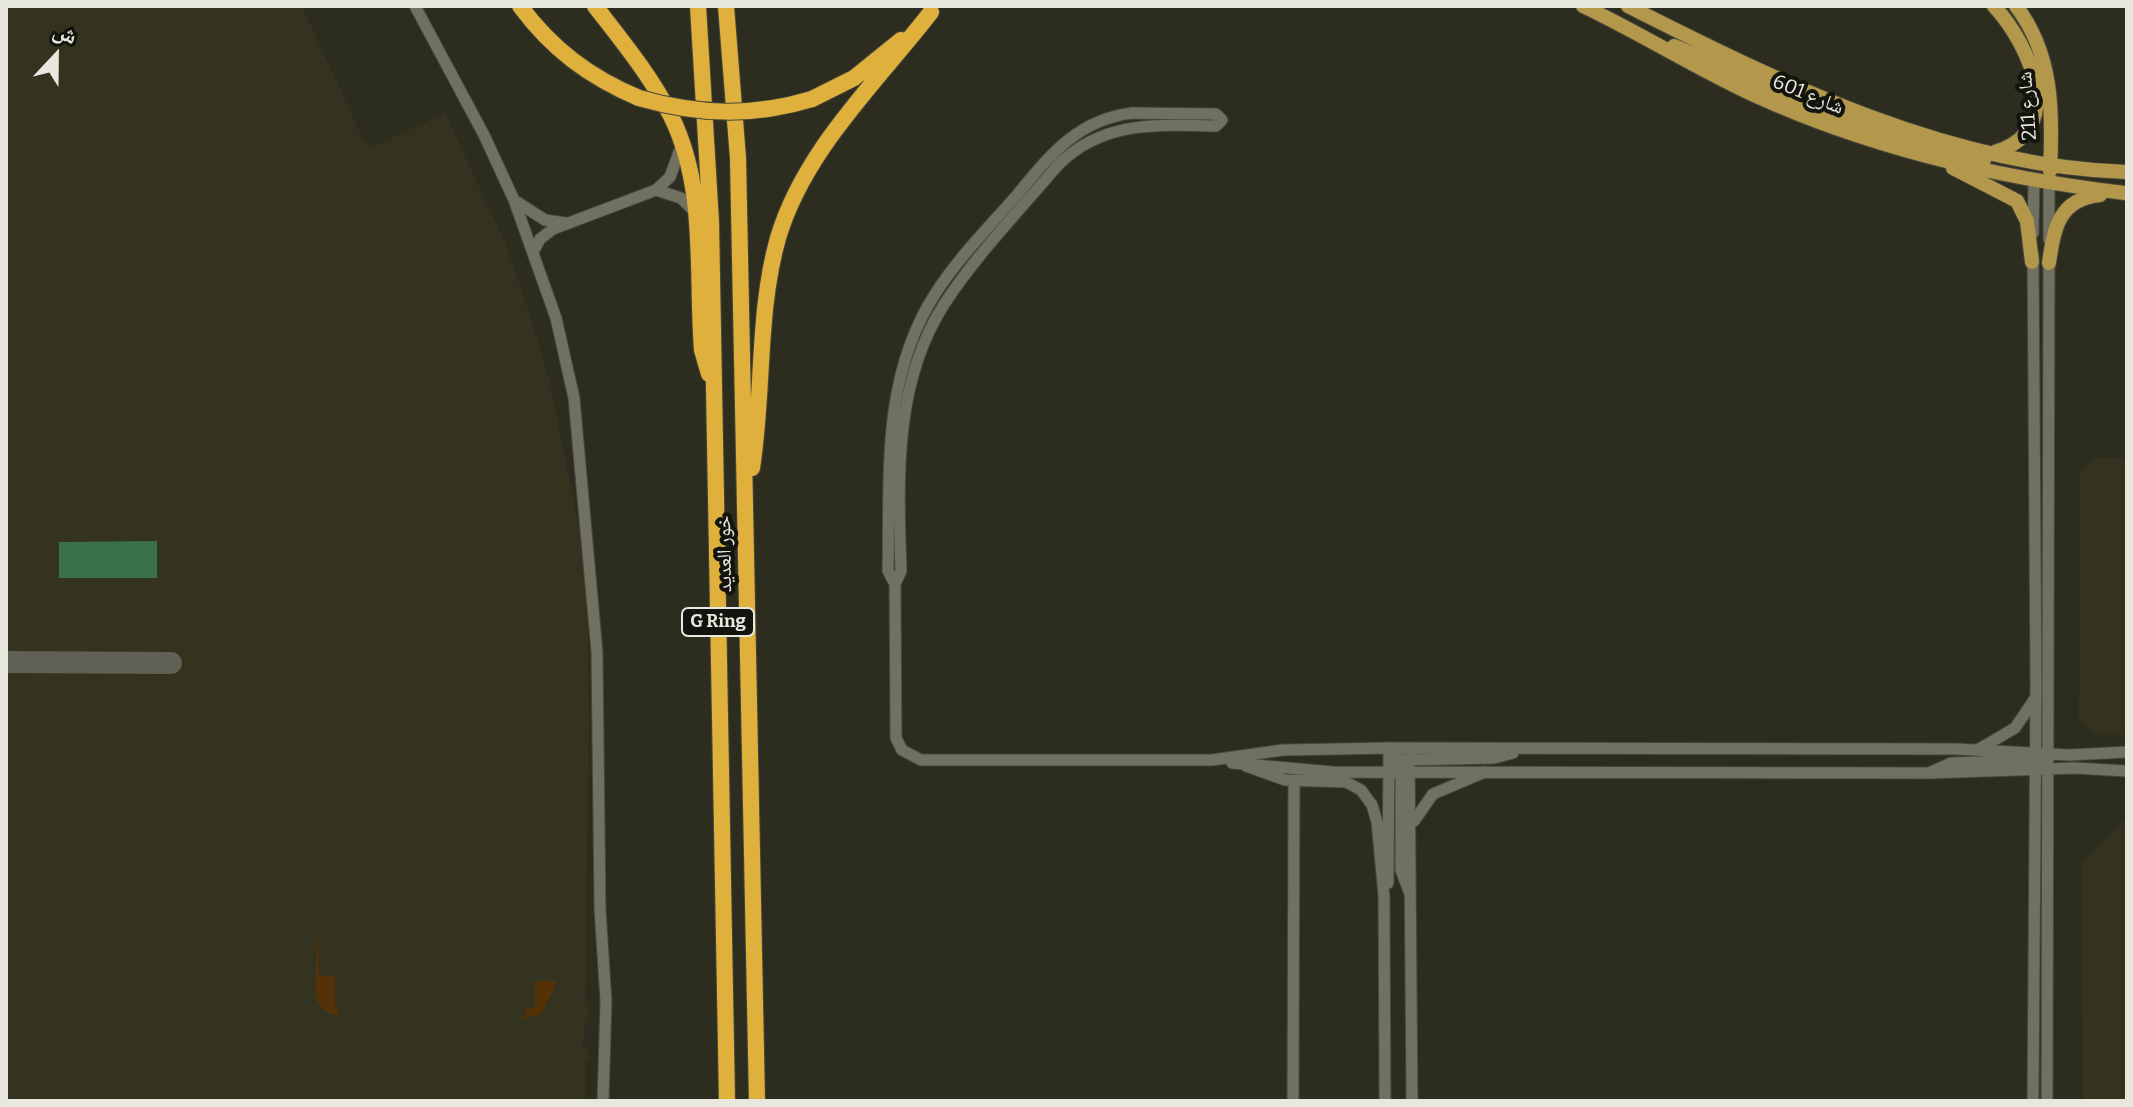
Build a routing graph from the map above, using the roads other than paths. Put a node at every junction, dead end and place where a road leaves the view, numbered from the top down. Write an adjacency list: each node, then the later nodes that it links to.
1 (415, 6): 19 (street)
2 (520, 6): 10 (highway, bridge)
3 (595, 6): 12 (highway)
4 (698, 6): 25 (highway, خور العديد / G Ring)
5 (726, 6): 26 (highway, خور العديد / G Ring)
6 (1583, 6): 11 (main road, شارع 601)
7 (1628, 6): 13 (main road, شارع 601)
8 (1994, 6): 13 (main road, شارع 211)
9 (2016, 6): 16 (main road, شارع 211)
10 (934, 9): 26 (highway)
11 (1642, 34): 14 (main road, شارع 601); 16 (main road)
12 (682, 144): 17 (street); 20 (highway)
13 (1995, 152): 16 (main road, شارع 601)
14 (1938, 160): 16 (main road, شارع 601); 23 (main road)
15 (2124, 172): 16 (main road)
16 (2046, 174): 18 (main road); 23 (street); 24 (street)
17 (656, 190): 20 (street); 21 (street)
18 (2126, 194): 24 (main road)
19 (514, 200): 21 (street); 22 (street)
20 (695, 212): 25 (highway)
21 (571, 223): 22 (street)
22 (534, 250): 46 (street)
23 (2032, 262): 28 (street)
24 (2049, 263): 32 (street)
25 (715, 386): 47 (highway, خور العديد / G Ring)
26 (744, 517): 48 (highway, خور العديد / G Ring)
27 (895, 584): 27 (street); 33 (street)
28 (2036, 696): 30 (street); 34 (street)
29 (1389, 748): 33 (street); 36 (street); 36 (street)
30 (1978, 750): 34 (street); 36 (street)
31 (2127, 752): 32 (street)
32 (2048, 753): 34 (street); 38 (street)
33 (1212, 760): 35 (street)
34 (2034, 762): 37 (street); 38 (street); 44 (street)
35 (1242, 764): 36 (street); 40 (street)
36 (1403, 764): 37 (street); 41 (street); 42 (street); 43 (street)
37 (1486, 771): 41 (street)
38 (2047, 771): 39 (street); 45 (street)
39 (2127, 771)
40 (1294, 781): 42 (street); 49 (street)
41 (1412, 829): 43 (street)
42 (1384, 896): 50 (street)
43 (1413, 898): 51 (street)
44 (2032, 929): 45 (street); 52 (street)
45 (2046, 1036): 53 (street)
46 (603, 1101)
47 (727, 1101)
48 (757, 1101)
49 (1293, 1101)
50 (1385, 1101)
51 (1412, 1101)
52 (2033, 1101)
53 (2047, 1101)

